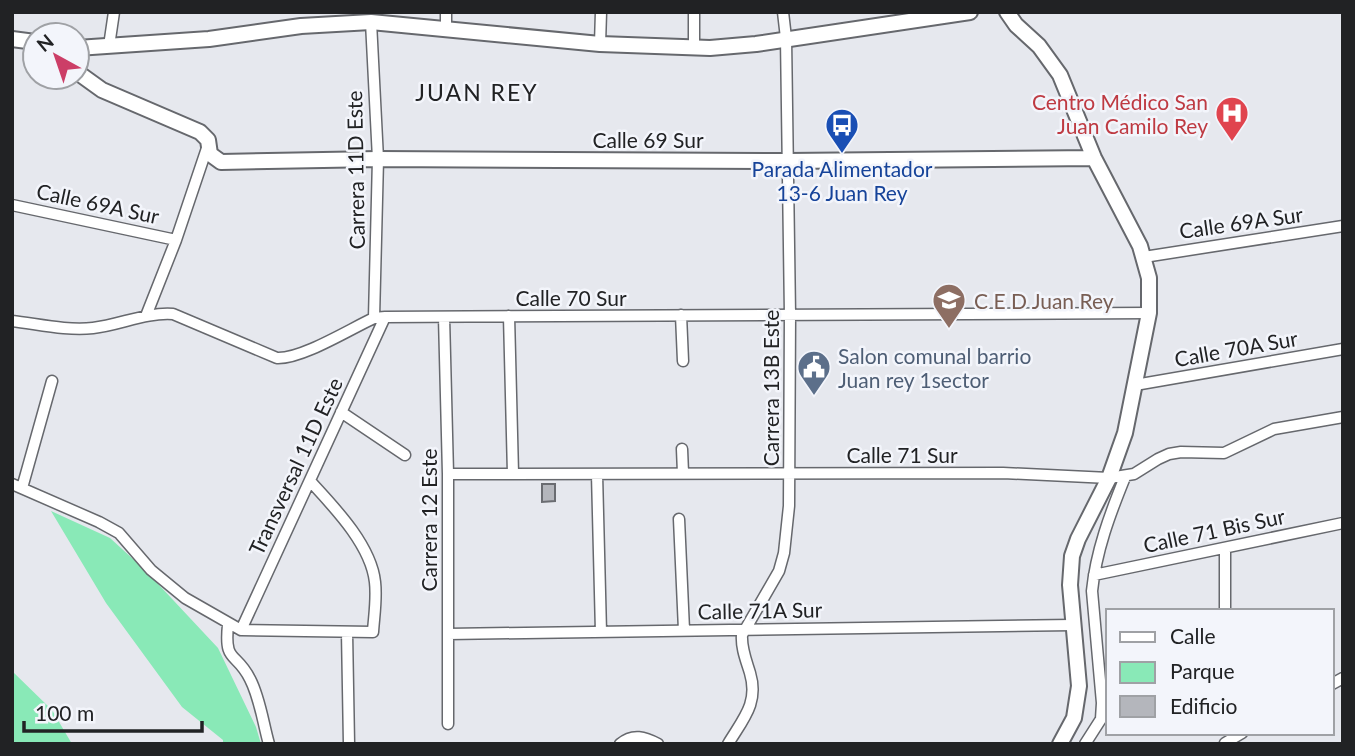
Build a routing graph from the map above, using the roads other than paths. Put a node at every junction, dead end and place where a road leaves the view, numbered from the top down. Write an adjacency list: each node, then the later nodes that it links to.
1 (114, 12): 12 (street)
2 (446, 12): 9 (street)
3 (601, 12): 11 (street)
4 (694, 12): 14 (street)
5 (783, 12): 10 (street, Carrera 13B Este)
6 (970, 12): 10 (street)
7 (1007, 12): 17 (street)
8 (371, 22): 9 (street); 12 (street); 18 (street, Carrera 11D Este)
9 (446, 30): 11 (street)
10 (786, 38): 14 (street); 19 (street, Carrera 13B Este)
11 (600, 44): 14 (street)
12 (109, 46): 13 (street)
13 (91, 47)
14 (694, 48)
15 (91, 82): 16 (street, Calle 69 Sur)
16 (207, 148): 18 (street, Calle 69 Sur); 22 (street)
17 (1094, 158): 19 (street, Calle 69 Sur); 23 (street)
18 (378, 159): 19 (street, Calle 69 Sur); 29 (street, Carrera 11D Este)
19 (787, 161): 26 (street, Carrera 13B Este)
20 (12, 205): 22 (street, Calle 69A Sur)
21 (1343, 226): 23 (street, Calle 69A Sur)
22 (176, 240): 27 (street)
23 (1144, 257): 24 (street)
24 (1149, 313): 26 (street, Calle 70 Sur); 35 (street)
25 (681, 315): 26 (street, Calle 70 Sur); 28 (street, Calle 70 Sur); 33 (street)
26 (790, 315): 40 (street, Carrera 13B Este)
27 (146, 316): 29 (street, Calle 70 Sur); 31 (street, Calle 70 Sur)
28 (509, 316): 30 (street, Calle 70 Sur); 42 (street)
29 (379, 317): 30 (street, Calle 70 Sur); 36 (street, Transversal 11D Este)
30 (444, 317): 41 (street, Carrera 12 Este)
31 (12, 321)
32 (1343, 349): 35 (street, Calle 70A Sur)
33 (683, 362)
34 (52, 381): 48 (street)
35 (1135, 385): 46 (street)
36 (341, 412): 39 (street); 47 (street, Transversal 11D Este)
37 (1343, 417): 45 (street, Calle 71 Sur)
38 (682, 449): 44 (street)
39 (405, 455)
40 (789, 473): 44 (street, Calle 71 Sur); 46 (street, Calle 71 Sur); 57 (street, Carrera 13B Este)
41 (448, 474): 42 (street, Calle 71 Sur); 61 (street, Carrera 12 Este)
42 (513, 474): 43 (street, Calle 71 Sur)
43 (597, 474): 44 (street, Calle 71 Sur); 60 (street)
44 (683, 474)
45 (1125, 477): 46 (street, Calle 71 Sur); 52 (street)
46 (1109, 478): 55 (street)
47 (310, 481): 56 (street, Transversal 11D Este); 59 (street)
48 (17, 486): 54 (street)
49 (679, 519): 58 (street)
50 (1343, 523): 51 (street, Calle 71 Bis Sur)
51 (1225, 548): 52 (street, Calle 71 Bis Sur); 53 (street)
52 (1094, 575): 62 (street)
53 (1225, 609)
54 (228, 625): 56 (street); 64 (street)
55 (1073, 625): 57 (street, Calle 71A Sur); 69 (street)
56 (241, 630): 59 (street)
57 (744, 630): 58 (street, Calle 71A Sur); 68 (street)
58 (684, 631): 60 (street, Calle 71A Sur)
59 (347, 632): 65 (street)
60 (601, 632): 61 (street, Calle 71A Sur)
61 (448, 634): 63 (street, Carrera 12 Este)
62 (1105, 719): 70 (street)
63 (448, 724)
64 (269, 744)
65 (349, 744)
66 (620, 744): 67 (street)
67 (658, 744)
68 (728, 744)
69 (1060, 744)
70 (1085, 744)

